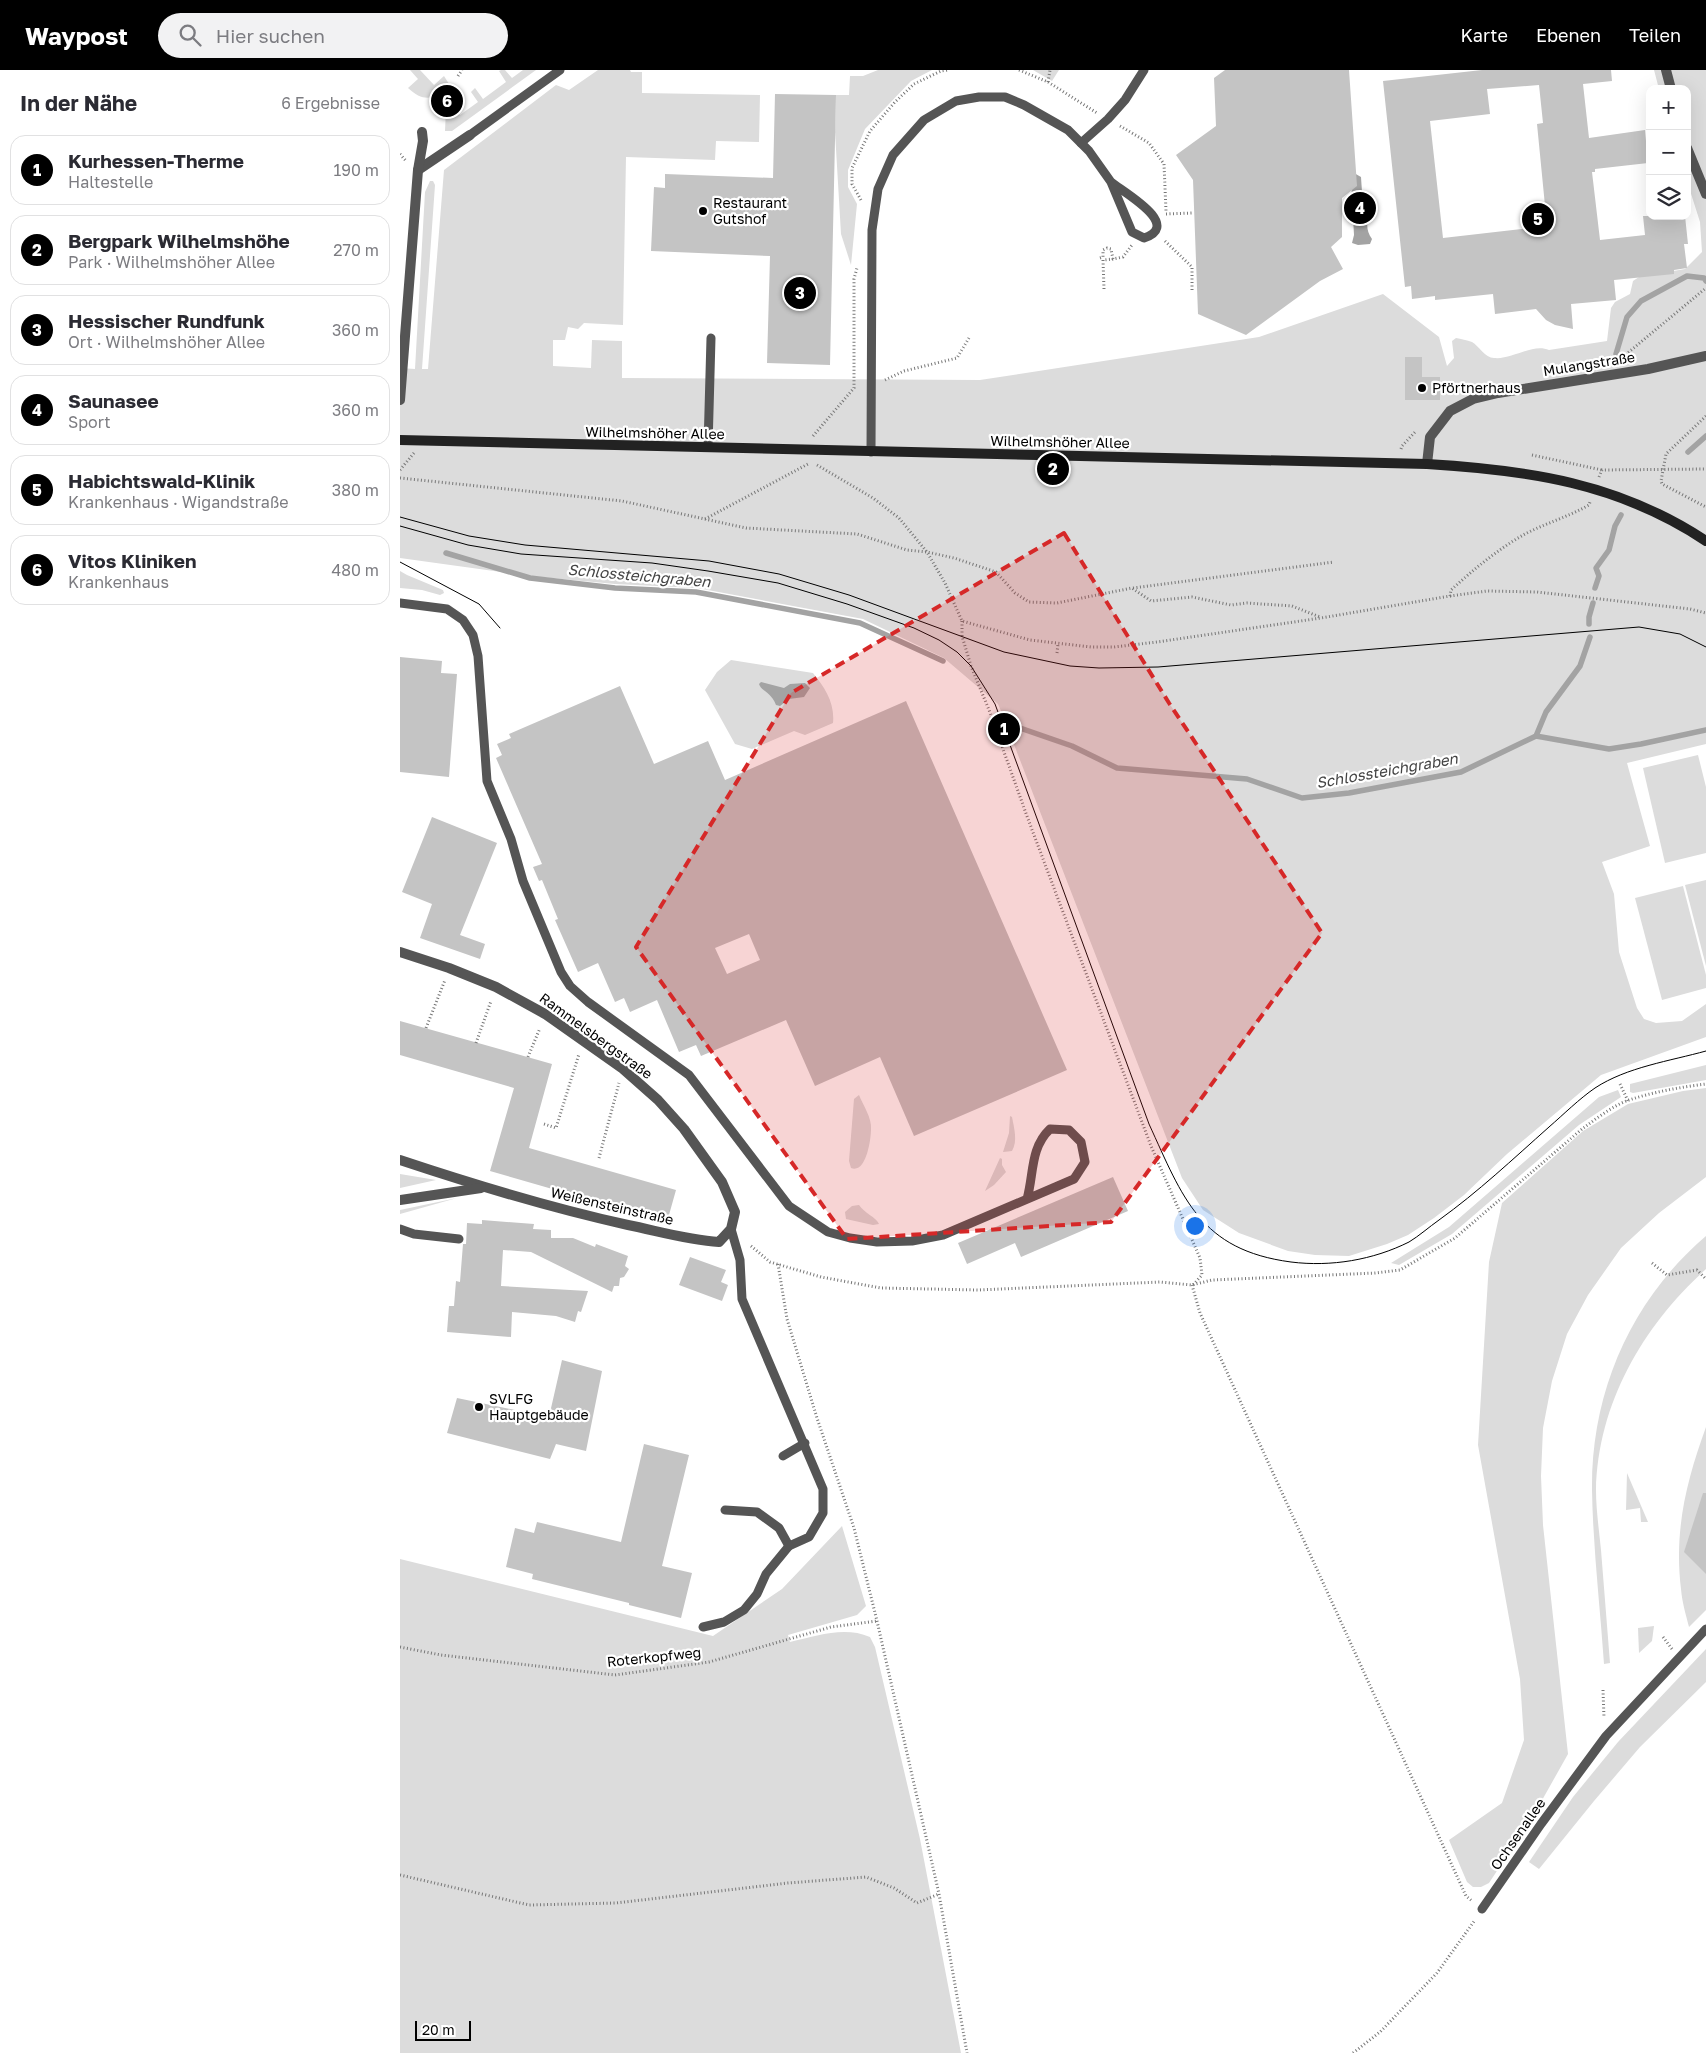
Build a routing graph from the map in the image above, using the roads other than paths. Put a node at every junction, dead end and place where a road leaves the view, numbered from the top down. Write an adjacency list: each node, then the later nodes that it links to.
1 (541, 70): 5 (lane)
2 (560, 70): 5 (lane)
3 (1144, 70): 9 (lane)
4 (1666, 70): 6 (street)
5 (546, 80): 8 (lane)
6 (1670, 85)
7 (422, 132): 11 (street)
8 (470, 135): 11 (street)
9 (1081, 143): 12 (lane); 19 (lane)
10 (1691, 158): 13 (street)
11 (418, 170): 16 (street)
12 (1111, 182): 12 (lane)
13 (1706, 194)
14 (711, 338): 18 (lane)
15 (1706, 356): 20 (street, Mulangstraße)
16 (400, 400)
17 (400, 440): 18 (main road, Wilhelmshöher Allee)
18 (708, 447): 19 (main road, Wilhelmshöher Allee)
19 (871, 452): 20 (main road, Wilhelmshöher Allee)
20 (1427, 464): 21 (main road, Wilhelmshöher Allee)
21 (1706, 541)
22 (400, 603): 26 (lane)
23 (400, 952): 29 (street, Rammelsbergstraße)
24 (400, 1160): 25 (street, Weißensteinstraße)
25 (482, 1188): 27 (street, Weißensteinstraße); 29 (street, Weißensteinstraße)
26 (1027, 1199): 26 (lane)
27 (400, 1200)
28 (400, 1229): 30 (lane)
29 (731, 1229): 31 (lane)
30 (459, 1239)
31 (805, 1443): 32 (lane); 34 (lane)
32 (783, 1456)
33 (725, 1510): 34 (lane)
34 (789, 1546): 35 (lane)
35 (703, 1627)
36 (1706, 1629): 37 (lane, Ochsenallee)
37 (1482, 1910)

